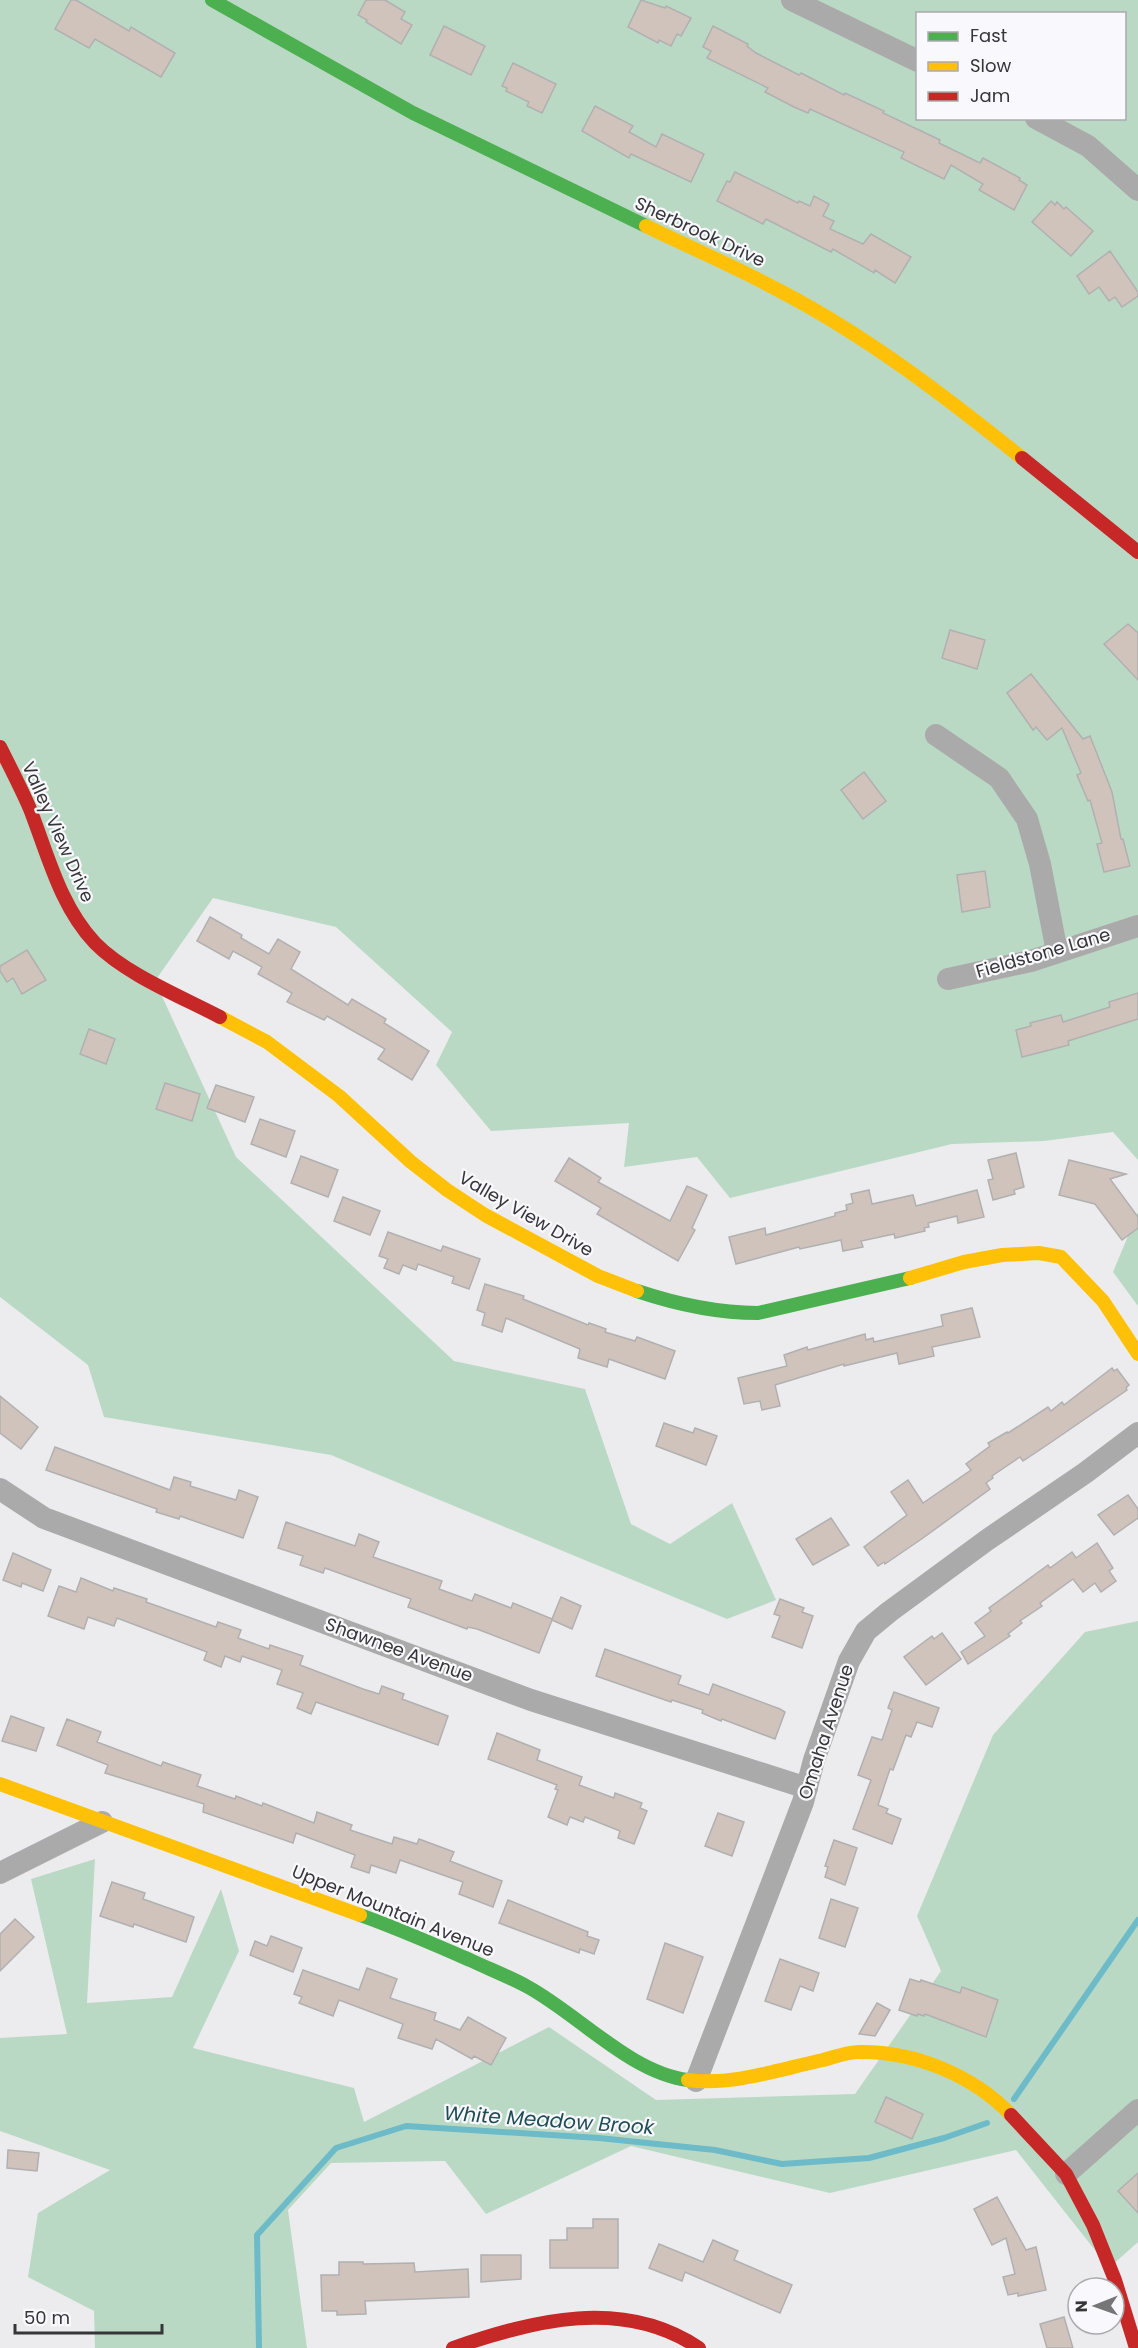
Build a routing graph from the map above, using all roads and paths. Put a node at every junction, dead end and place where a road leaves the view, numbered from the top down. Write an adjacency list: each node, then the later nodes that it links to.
1 (212, 0): 6 (street, Sherbrook Drive)
2 (792, 0): 3 (street)
3 (916, 60)
4 (1040, 120): 5 (street)
5 (1138, 190)
6 (1138, 552)
7 (936, 735): 10 (street)
8 (0, 747): 12 (street, Valley View Drive)
9 (1138, 926): 10 (street, Fieldstone Lane)
10 (1057, 952): 11 (street, Fieldstone Lane)
11 (948, 979)
12 (1138, 1354)
13 (1138, 1433): 16 (street, Omaha Avenue)
14 (0, 1489): 16 (street, Shawnee Avenue)
15 (0, 1784): 17 (street, Upper Mountain Avenue)
16 (807, 1788): 19 (street, Omaha Avenue)
17 (102, 1822): 18 (street); 19 (street, Upper Mountain Avenue)
18 (0, 1873)
19 (696, 2081): 21 (street, Upper Mountain Avenue)
20 (1138, 2110): 21 (street)
21 (1066, 2174): 24 (street, Upper Mountain Avenue)
22 (453, 2348): 23 (street)
23 (699, 2348)
24 (1136, 2348)

